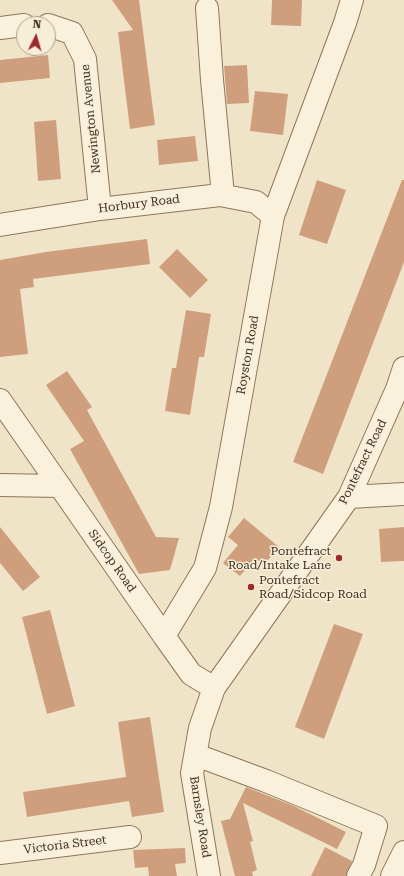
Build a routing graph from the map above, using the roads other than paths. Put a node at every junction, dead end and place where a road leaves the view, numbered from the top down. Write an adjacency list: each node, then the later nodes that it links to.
1 (352, 0): 8 (street, Royston Road)
2 (207, 8): 6 (street)
3 (16, 26): 4 (street)
4 (0, 28)
5 (56, 28): 7 (street, Newington Avenue)
6 (222, 195): 7 (street, Horbury Road); 8 (street, Horbury Road)
7 (100, 209): 9 (street, Horbury Road)
8 (273, 216): 16 (street, Royston Road)
9 (0, 225)
10 (404, 368): 15 (street, Pontefract Road)
11 (0, 400): 13 (street, Sidcop Road)
12 (0, 485): 13 (street)
13 (60, 486): 16 (street, Sidcop Road)
14 (404, 494): 15 (street)
15 (349, 497): 17 (street, Pontefract Road)
16 (164, 636): 17 (street)
17 (214, 688): 18 (street, Barnsley Road)
18 (196, 754): 22 (street, Barnsley Road); 23 (street)
19 (130, 837): 21 (street, Victoria Street)
20 (404, 852): 24 (street)
21 (0, 853)
22 (209, 876)
23 (358, 876)
24 (392, 876)

